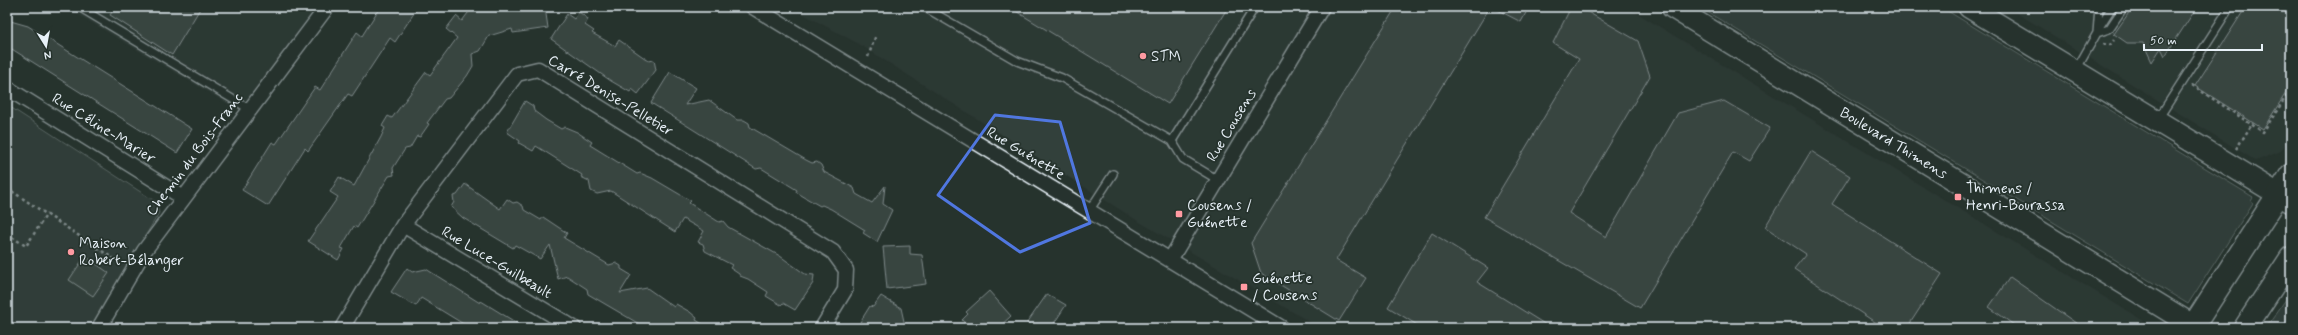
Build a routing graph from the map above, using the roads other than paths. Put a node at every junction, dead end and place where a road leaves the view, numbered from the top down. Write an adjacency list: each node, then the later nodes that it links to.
1 (79, 7): 16 (lane)
2 (327, 7): 16 (street, Chemin du Bois-Franc)
3 (753, 7): 24 (street, Rue Guénette)
4 (924, 7): 18 (lane)
5 (1255, 7): 18 (lane)
6 (1322, 7): 21 (street, Rue Cousens)
7 (1672, 7): 28 (street, Boulevard Thimens)
8 (1968, 7): 14 (street)
9 (2099, 7): 13 (lane)
10 (2112, 7): 13 (lane)
11 (2124, 7): 13 (lane)
12 (2230, 7): 17 (lane)
13 (2098, 32): 14 (lane)
14 (2075, 72): 17 (street)
15 (7, 88): 22 (street, Rue Céline-Marier)
16 (249, 109): 22 (street, Chemin du Bois-Franc)
17 (2157, 121): 23 (street)
18 (1172, 141): 21 (lane)
19 (1113, 174): 24 (lane)
20 (2291, 175): 23 (main road)
21 (1218, 180): 27 (street, Rue Cousens)
22 (182, 198): 29 (street, Chemin du Bois-Franc)
23 (2285, 198): 28 (main road)
24 (1089, 211): 27 (street, Rue Guénette)
25 (403, 225): 30 (street, Carré Denise-Pelletier); 31 (street, Rue Luce-Guilbeault); 32 (street, Carré Denise-Pelletier)
26 (2291, 258): 34 (main road)
27 (1170, 260): 33 (street, Rue Guénette)
28 (2194, 327)
29 (100, 328)
30 (342, 328)
31 (574, 328)
32 (822, 328)
33 (1282, 328)
34 (2245, 328)

